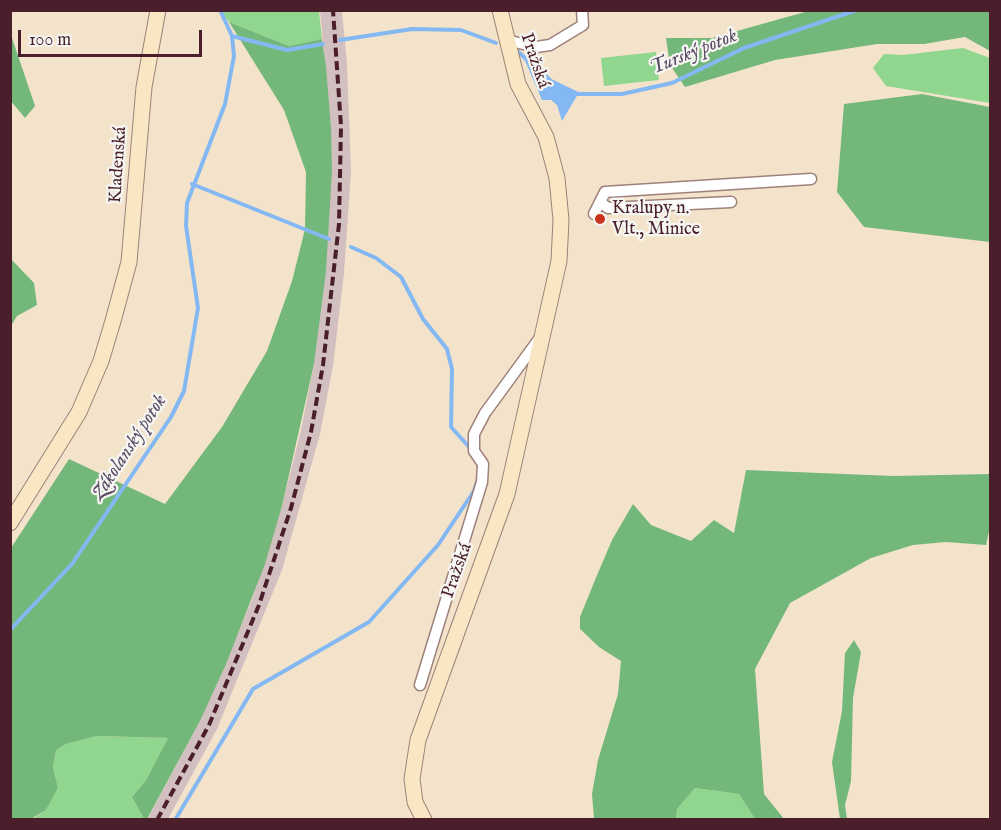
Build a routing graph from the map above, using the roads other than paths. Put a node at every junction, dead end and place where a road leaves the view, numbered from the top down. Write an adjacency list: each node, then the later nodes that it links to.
1 (158, 10): 10 (main road, Kladenská)
2 (500, 10): 4 (main road, Pražská)
3 (582, 10): 4 (street)
4 (506, 40): 9 (main road, Pražská)
5 (811, 179): 6 (street)
6 (600, 201): 7 (street); 8 (street)
7 (731, 202)
8 (594, 214)
9 (545, 332): 11 (street, Pražská); 12 (main road, Pražská)
10 (10, 523)
11 (420, 685)
12 (424, 819)

